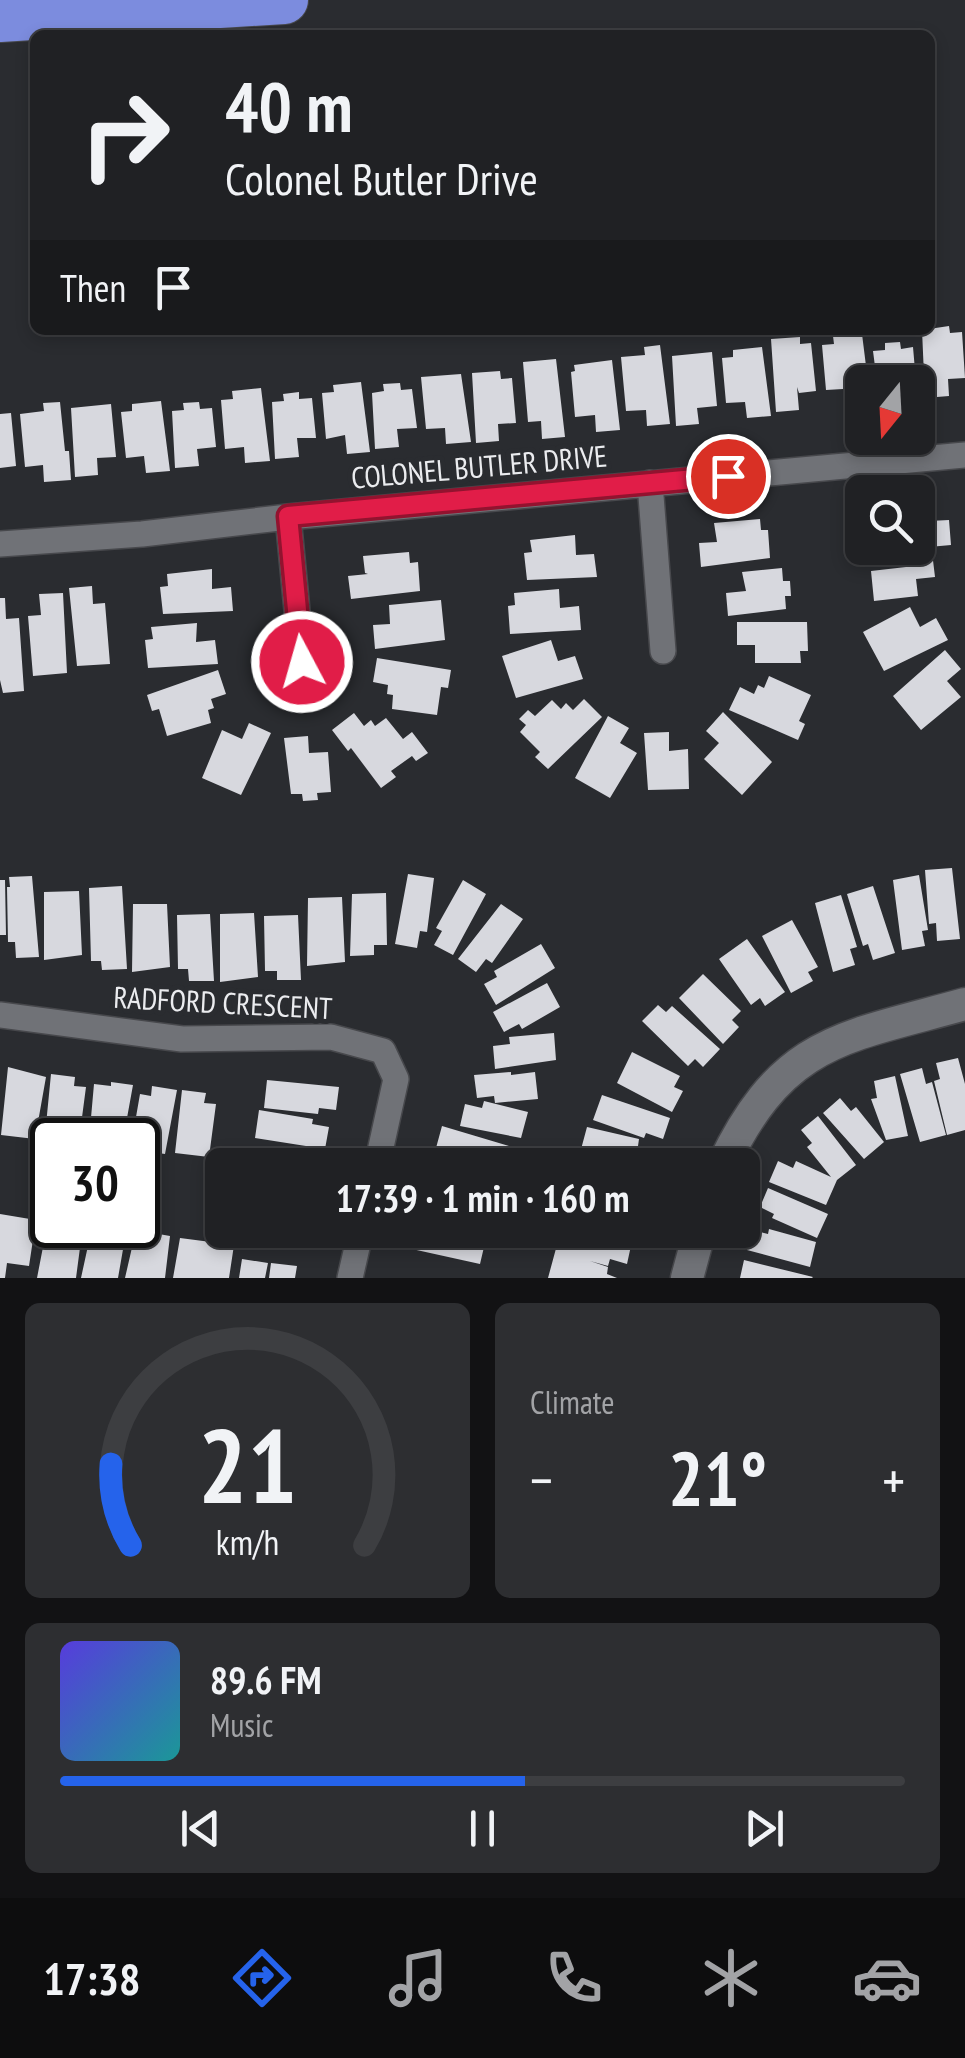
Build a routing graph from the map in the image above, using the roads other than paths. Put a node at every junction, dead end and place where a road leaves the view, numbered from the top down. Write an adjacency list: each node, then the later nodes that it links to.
1 (284, 0): 2 (highway)
2 (0, 18)
3 (965, 455): 4 (street, COLONEL BUTLER DRIVE)
4 (650, 483): 5 (street, COLONEL BUTLER DRIVE); 7 (street)
5 (288, 516): 6 (street, COLONEL BUTLER DRIVE); 8 (street)
6 (0, 544)
7 (664, 651)
8 (302, 662)
9 (965, 1004): 12 (street)
10 (0, 1015): 11 (street, RADFORD CRESCENT)
11 (381, 1148)
12 (732, 1148)
13 (357, 1248): 15 (street)
14 (695, 1248): 16 (street)
15 (350, 1278)
16 (687, 1278)

